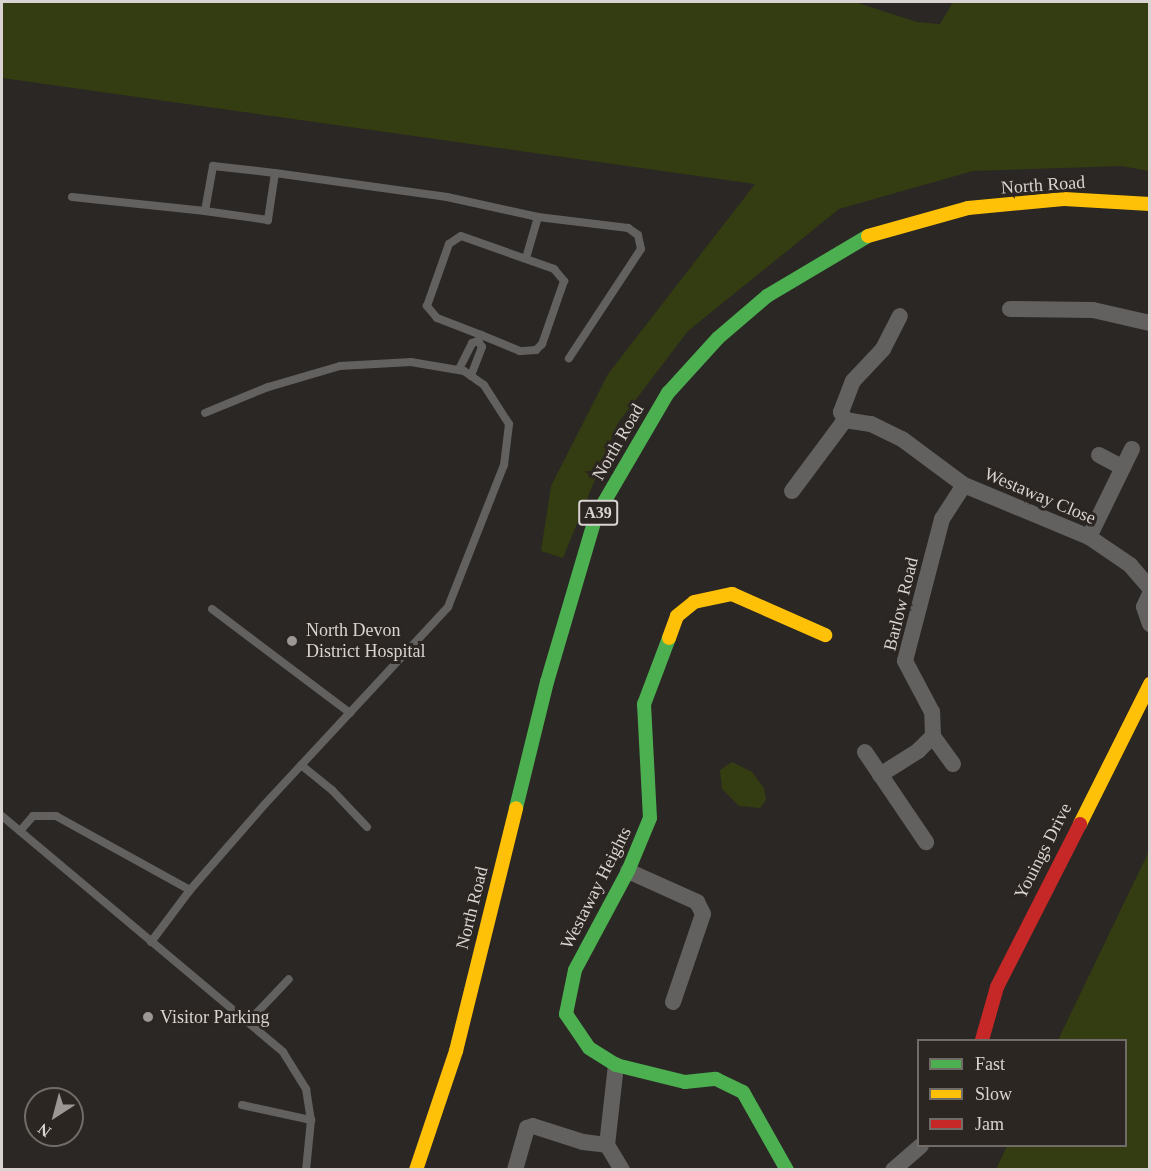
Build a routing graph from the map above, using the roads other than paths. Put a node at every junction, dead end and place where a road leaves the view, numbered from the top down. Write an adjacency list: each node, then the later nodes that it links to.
1 (275, 173): 4 (lane); 4 (lane); 5 (lane)
2 (72, 197): 4 (lane)
3 (1149, 204): 51 (main road, North Road / A39)
4 (205, 211)
5 (538, 217): 6 (lane); 11 (lane)
6 (526, 258): 10 (lane); 10 (lane)
7 (1010, 309): 9 (street)
8 (900, 316): 15 (street)
9 (1149, 323)
10 (479, 338): 12 (lane); 13 (lane)
11 (569, 358)
12 (459, 369): 13 (lane); 14 (lane)
13 (471, 376): 28 (lane)
14 (205, 413)
15 (845, 420): 19 (street, Westaway Close); 20 (street)
16 (1132, 449): 18 (street)
17 (1099, 455): 18 (street)
18 (1123, 468): 21 (street)
19 (964, 485): 21 (street, Westaway Close); 29 (street, Barlow Road)
20 (792, 491)
21 (1089, 537): 22 (street, Westaway Close)
22 (1149, 588)
23 (1149, 594): 25 (street)
24 (212, 609): 28 (lane)
25 (1149, 624)
26 (825, 635): 38 (main road, Westaway Heights)
27 (1149, 684): 44 (main road, Youings Drive)
28 (350, 713): 32 (lane)
29 (933, 736): 31 (street, Barlow Road); 33 (street)
30 (865, 752): 33 (street)
31 (953, 764)
32 (301, 765): 35 (lane); 39 (lane)
33 (880, 775): 37 (street)
34 (2, 816): 36 (lane)
35 (367, 827)
36 (20, 831): 39 (lane); 40 (lane)
37 (926, 842)
38 (628, 871): 42 (street); 45 (main road, Westaway Heights)
39 (190, 890): 40 (lane)
40 (151, 942): 43 (lane)
41 (289, 979): 43 (lane)
42 (673, 1002)
43 (248, 1022): 47 (lane)
44 (983, 1039)
45 (616, 1065): 48 (street); 54 (main road, Westaway Heights)
46 (242, 1105): 47 (lane)
47 (310, 1120): 50 (lane)
48 (607, 1145): 52 (street); 53 (street)
49 (920, 1147): 55 (street)
50 (306, 1170)
51 (416, 1170)
52 (515, 1170)
53 (622, 1170)
54 (787, 1170)
55 (893, 1170)

